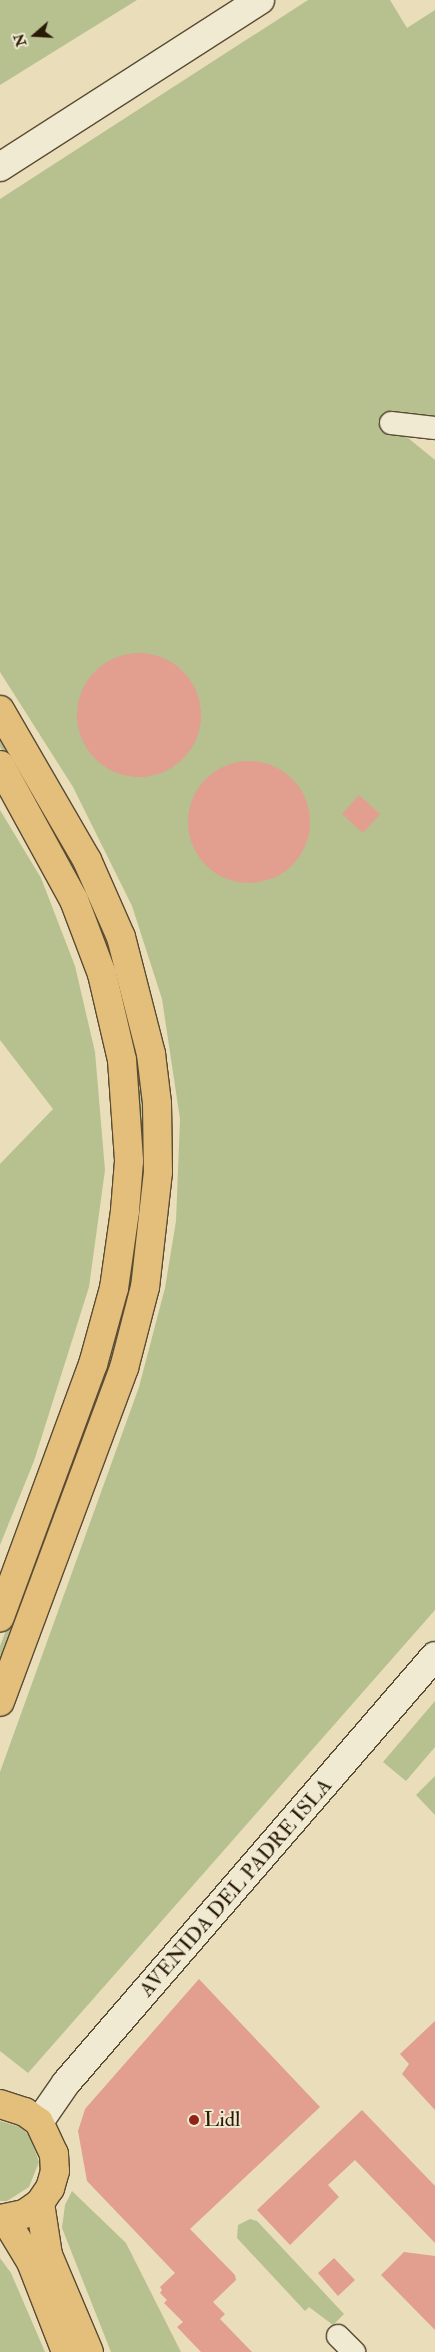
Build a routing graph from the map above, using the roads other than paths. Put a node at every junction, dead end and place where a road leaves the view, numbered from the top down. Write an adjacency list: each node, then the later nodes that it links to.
1 (260, 0): 2 (main road)
2 (0, 167)
3 (391, 423): 4 (street)
4 (435, 428)
5 (0, 710): 9 (main road)
6 (0, 765): 7 (main road)
7 (0, 1617)
8 (435, 1656): 11 (main road, AVENIDA DEL PADRE ISLA)
9 (0, 1702)
10 (0, 2104): 11 (main road)
11 (39, 2122): 12 (main road)
12 (40, 2203): 13 (main road); 16 (main road)
13 (2, 2219): 15 (main road)
14 (338, 2336): 17 (street)
15 (66, 2352)
16 (89, 2352)
17 (354, 2352)

